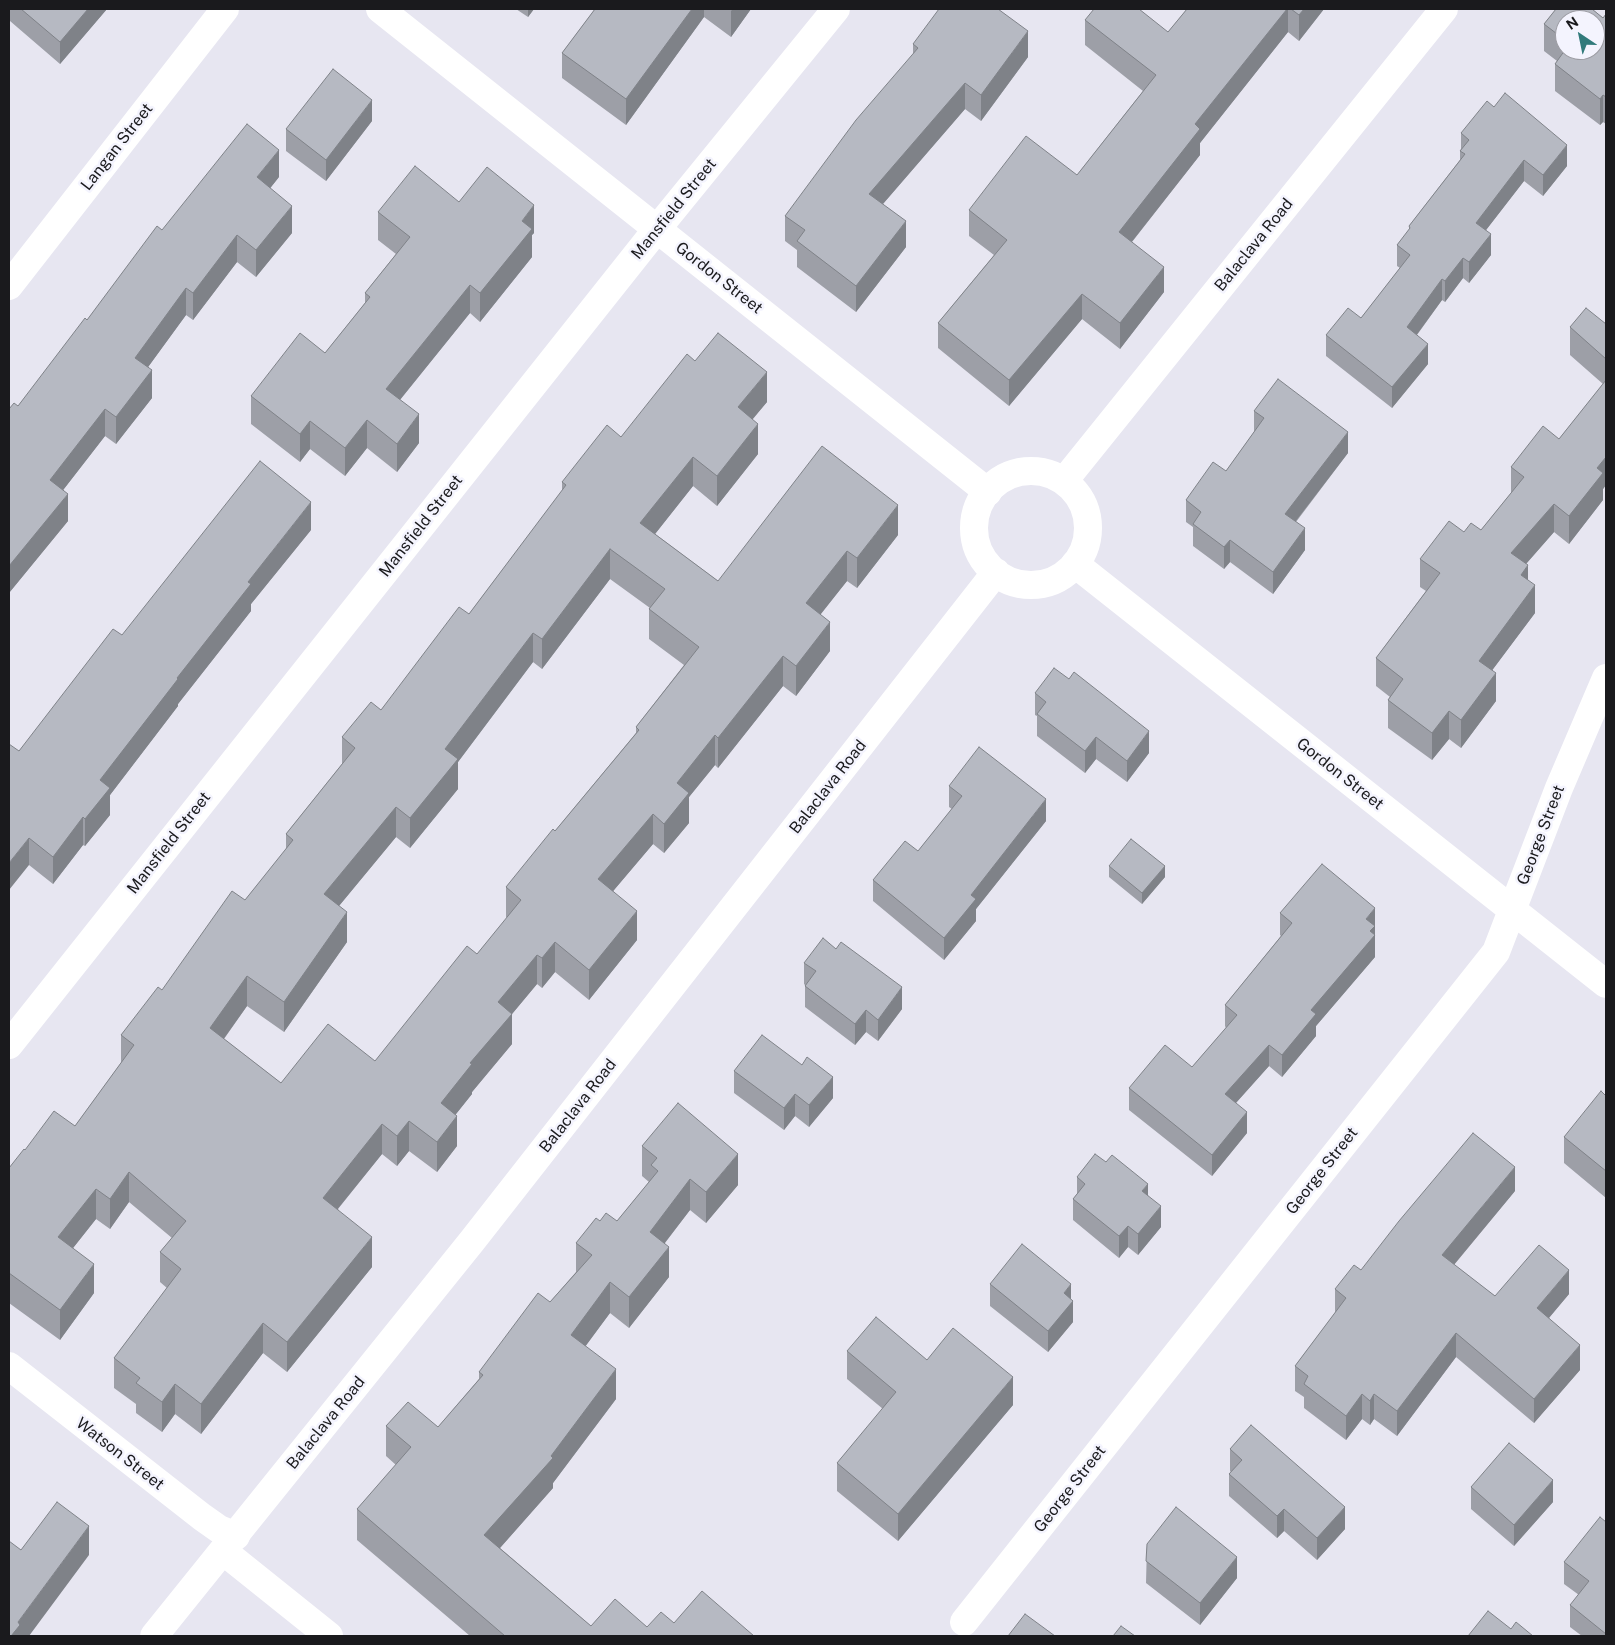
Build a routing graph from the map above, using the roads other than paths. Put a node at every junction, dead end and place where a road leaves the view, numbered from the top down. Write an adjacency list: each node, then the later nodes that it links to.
1 (225, 9): 6 (street, Langan Street)
2 (380, 9): 5 (street, Gordon Street)
3 (836, 9): 5 (street, Mansfield Street)
4 (1444, 9): 7 (street, Balaclava Road)
5 (657, 229): 8 (street, Gordon Street); 14 (street, Mansfield Street)
6 (9, 286)
7 (1064, 481): 8 (street); 9 (street)
8 (988, 492): 10 (street)
9 (1074, 564): 10 (street); 12 (street, Gordon Street)
10 (996, 572): 16 (street, Balaclava Road)
11 (1606, 678): 12 (street, George Street)
12 (1512, 911): 13 (street, Gordon Street); 17 (street, George Street)
13 (1606, 984)
14 (9, 1045)
15 (9, 1366): 16 (street, Watson Street)
16 (229, 1544): 18 (street, Balaclava Road); 19 (street, Watson Street)
17 (964, 1622)
18 (154, 1636)
19 (329, 1636)

